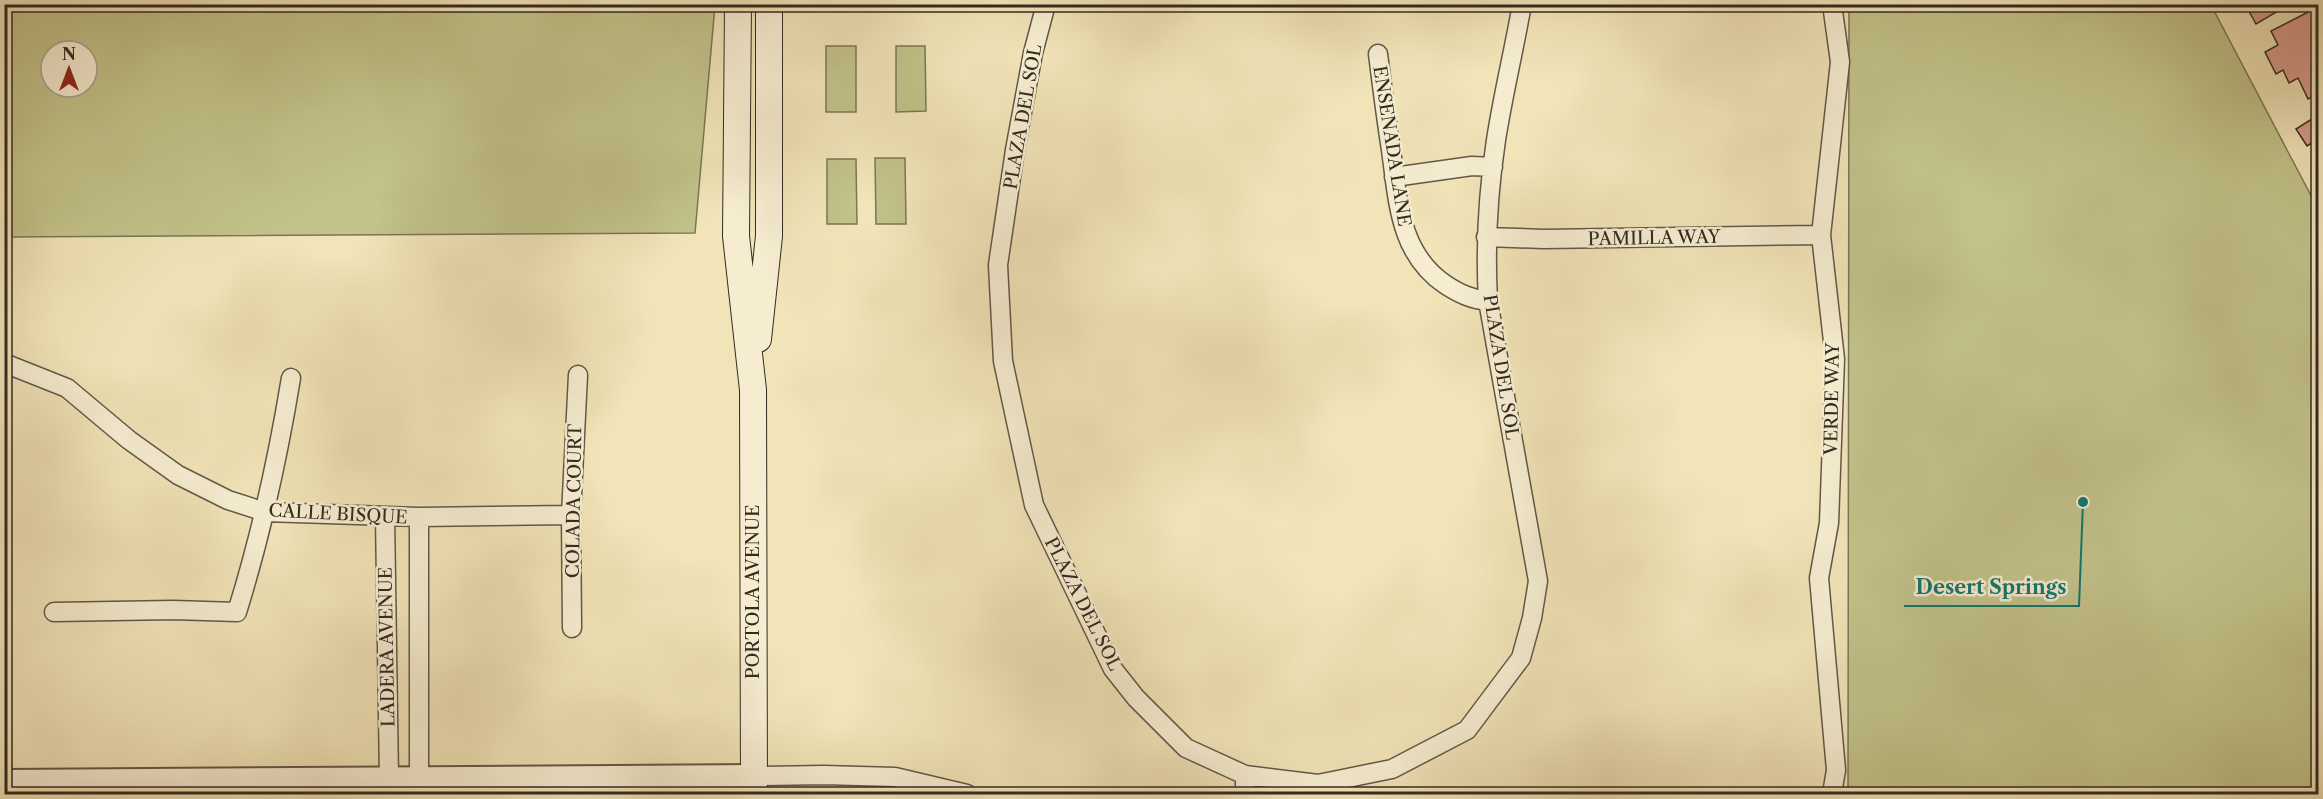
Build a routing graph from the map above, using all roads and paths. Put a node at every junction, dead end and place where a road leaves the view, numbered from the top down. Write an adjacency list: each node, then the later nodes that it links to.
1 (738, 4): 15 (main road, PORTOLA AVENUE)
2 (769, 4): 15 (main road, PORTOLA AVENUE)
3 (1046, 4): 24 (street, PLAZA DEL SOL)
4 (1522, 4): 7 (street, PLAZA DEL SOL)
5 (1832, 4): 9 (street, VERDE WAY)
6 (1378, 54): 8 (street, ENSENADA LANE)
7 (1493, 167): 8 (street); 10 (street, PLAZA DEL SOL)
8 (1394, 177): 11 (street, ENSENADA LANE)
9 (1821, 235): 10 (street, PAMILLA WAY); 33 (street, VERDE WAY)
10 (1486, 237): 11 (street, PLAZA DEL SOL)
11 (1488, 301): 24 (street, PLAZA DEL SOL)
12 (4, 363): 16 (street, CALLE BISQUE)
13 (578, 375): 17 (street, COLADA COURT)
14 (291, 378): 16 (street)
15 (753, 390): 28 (main road, PORTOLA AVENUE)
16 (265, 512): 18 (street, CALLE BISQUE); 22 (street)
17 (570, 515): 19 (street, CALLE BISQUE); 23 (street, COLADA COURT)
18 (385, 516): 19 (street, CALLE BISQUE); 21 (street, LADERA AVENUE)
19 (419, 517): 20 (street, LADERA AVENUE)
20 (419, 605): 21 (street); 25 (street, LADERA AVENUE)
21 (386, 606): 26 (street, LADERA AVENUE)
22 (54, 612)
23 (572, 628)
24 (1245, 775): 32 (street)
25 (420, 778): 26 (street); 29 (street)
26 (389, 779): 30 (street)
27 (4, 781): 30 (street)
28 (754, 785): 29 (street); 31 (street)
29 (591, 786)
30 (97, 788)
31 (967, 795)
32 (1245, 795)
33 (1832, 795)

